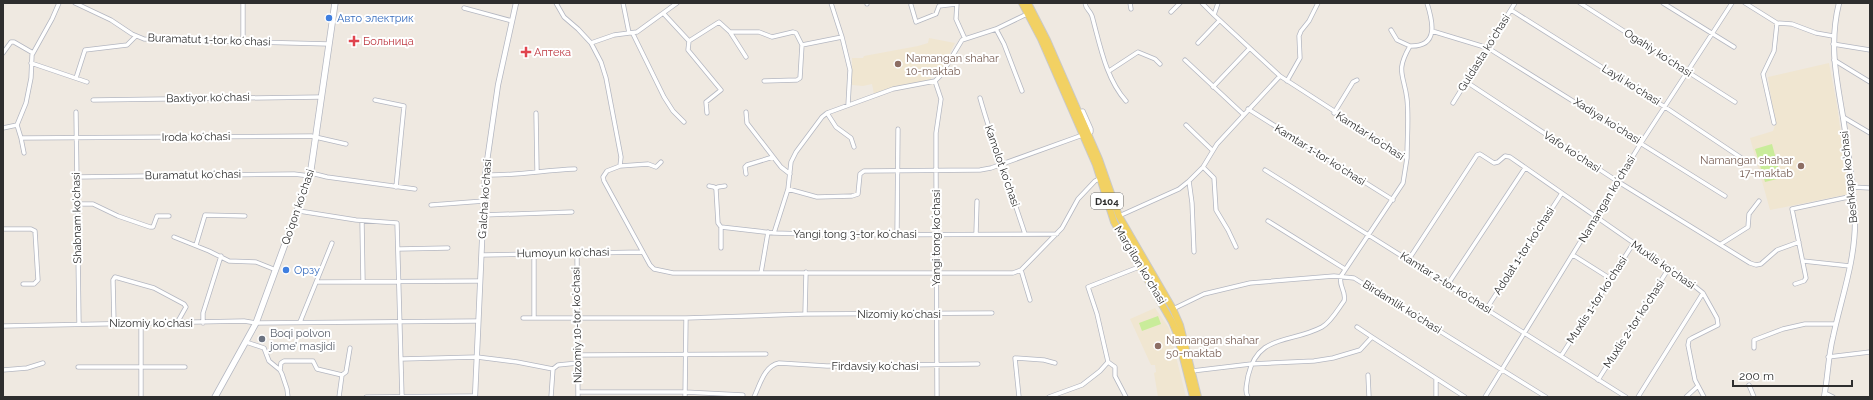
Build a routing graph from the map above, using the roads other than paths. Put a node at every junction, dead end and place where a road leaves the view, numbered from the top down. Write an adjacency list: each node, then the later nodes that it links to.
1 (59, 3): 60 (street)
2 (75, 3): 43 (street, Buramatut 1-tor koʼchasi)
3 (243, 3): 48 (street)
4 (335, 3): 50 (main road, Qoʻqon koʻchasi)
5 (516, 3): 34 (street, Gʻalcha koʻchasi)
6 (556, 3): 49 (street)
7 (623, 3): 41 (street)
8 (677, 3): 31 (street)
9 (831, 3): 45 (street)
10 (957, 3): 26 (street); 46 (street)
11 (1022, 3): 32 (main road, Margʻilon koʻchasi / D104)
12 (1028, 3): 104 (main road, Margʻilon koʻchasi / D104)
13 (1085, 3): 66 (street)
14 (1130, 3): 28 (street)
15 (1180, 3): 30 (street)
16 (1202, 3): 33 (street, Kamtar koʻchasi)
17 (1218, 3): 33 (street)
18 (1318, 3): 73 (street)
19 (1427, 3): 39 (street)
20 (1515, 3): 29 (street, Guldasta koʻchasi)
21 (1580, 3): 67 (street, Ogahiy koʻchasi)
22 (1662, 3): 42 (street)
23 (1732, 3): 42 (street, Namangan koʻchasi)
24 (1744, 3): 36 (street)
25 (1839, 3): 44 (street, Beshkapa ko'chasi)
26 (911, 4)
27 (464, 8): 34 (street)
28 (1131, 9)
29 (1511, 10): 56 (street, Guldasta koʻchasi); 87 (street, Layli koʻchasi)
30 (1171, 12)
31 (664, 14): 41 (street); 47 (street)
32 (1028, 14): 37 (street); 104 (main road, Margʻilon koʻchasi / D104)
33 (1214, 15): 35 (street, Kamtar koʻchasi)
34 (512, 21): 129 (street, Gʻalcha koʻchasi)
35 (1219, 21): 51 (street); 57 (street, Kamtar koʻchasi)
36 (1777, 23): 44 (street); 98 (street)
37 (996, 29): 46 (street); 78 (street)
38 (1391, 30): 54 (street)
39 (1432, 31): 54 (street); 56 (street, Xadiya koʻchasi)
40 (730, 32): 47 (street); 53 (street); 61 (street)
41 (631, 33): 49 (street); 97 (street)
42 (1712, 34): 55 (street); 67 (street, Namangan koʻchasi)
43 (136, 36): 48 (street, Buramatut 1-tor koʼchasi); 69 (street)
44 (1833, 36): 52 (street, Beshkapa ko'chasi)
45 (842, 37): 53 (street); 86 (street)
46 (965, 39): 72 (street)
47 (689, 41): 92 (street)
48 (243, 42): 50 (street, Buramatut 1-tor koʼchasi)
49 (591, 43): 117 (street)
50 (329, 44): 79 (main road, Qoʻqon koʻchasi)
51 (1198, 44)
52 (1832, 44): 58 (street); 62 (street, Beshkapa ko'chasi)
53 (802, 45): 70 (street)
54 (1410, 46): 114 (street)
55 (1734, 47)
56 (1488, 48): 74 (street, Guldasta koʻchasi); 108 (street, Xadiya koʻchasi)
57 (1249, 49): 68 (street, Kamtar koʻchasi); 77 (street)
58 (1870, 50)
59 (3, 53): 60 (street)
60 (33, 53): 64 (street)
61 (746, 57)
62 (1833, 59): 76 (street); 96 (street, Beshkapa ko'chasi)
63 (1185, 60): 77 (street)
64 (31, 63): 69 (street); 99 (street)
65 (1160, 64): 66 (street)
66 (1109, 71): 83 (street)
67 (1688, 72): 84 (street, Ogahiy koʻchasi); 87 (street, Namangan koʻchasi)
68 (1280, 76): 73 (street, Kamtar koʻchasi); 88 (street)
69 (76, 78): 75 (street)
70 (764, 80)
71 (1357, 80): 94 (street)
72 (935, 81): 86 (street); 123 (street, Yangi tong koʻchasi)
73 (1287, 81): 94 (street, Kamtar koʻchasi)
74 (1465, 81): 85 (street, Guldasta koʻchasi); 133 (street, Vafo koʻchasi)
75 (87, 82)
76 (1870, 82)
77 (1213, 87): 95 (street)
78 (1022, 91)
79 (322, 97): 81 (street, Baxtiyor koʻchasi); 105 (main road, Qoʻqon koʻchasi)
80 (980, 98): 118 (street, Kamolot koʻchasi)
81 (93, 100)
82 (375, 100): 136 (street)
83 (1126, 102)
84 (1735, 102)
85 (1453, 103)
86 (848, 105): 93 (street)
87 (1665, 107): 108 (street, Namangan koʻchasi); 116 (street, Layli koʻchasi)
88 (1248, 109): 95 (street); 145 (street, Kamtar 1-tor koʻchasi)
89 (76, 112): 107 (street, Shabnam koʻchasi)
90 (746, 112): 113 (street)
91 (536, 113): 125 (street)
92 (707, 113)
93 (827, 113): 110 (street); 128 (street)
94 (1334, 113): 114 (street, Kamtar koʻchasi)
95 (1244, 115): 111 (street)
96 (1843, 116): 103 (street); 137 (street, Beshkapa ko'chasi)
97 (684, 122)
98 (1774, 123)
99 (17, 125): 101 (street); 106 (street)
100 (1186, 125): 111 (street)
101 (3, 128)
102 (898, 129): 122 (street)
103 (1870, 133)
104 (1085, 134): 118 (street); 131 (main road, Margʻilon koʻchasi / D104); 156 (main road, Margʻilon koʻchasi / D104)
105 (317, 136): 107 (street, Iroda koʻchasi); 109 (street, Iroda koʻchasi); 126 (main road, Qoʻqon koʻchasi)
106 (21, 138): 107 (street, Iroda koʻchasi); 112 (street)
107 (75, 138): 130 (street, Shabnam koʻchasi)
108 (1641, 143): 133 (street, Namangan koʻchasi); 143 (street, Xadiya koʻchasi)
109 (346, 144)
110 (854, 147)
111 (1212, 150): 119 (street)
112 (24, 153)
113 (773, 157): 127 (street); 128 (street)
114 (1407, 158): 145 (street, Kamtar koʻchasi)
115 (661, 162): 117 (street)
116 (1749, 162)
117 (620, 166): 180 (street)
118 (1001, 166): 123 (street); 167 (street, Kamolot koʻchasi)
119 (1203, 167): 132 (street); 176 (street)
120 (1526, 168): 142 (street, Muxlis koʻchasi); 187 (street, Muxlis koʻchasi); 205 (street)
121 (575, 169): 125 (street)
122 (897, 170): 123 (street); 141 (street); 164 (street)
123 (936, 170): 165 (street, Yangi tong koʻchasi)
124 (1265, 170): 169 (street, Kamtar 2-tor koʻchasi)
125 (537, 171): 129 (street)
126 (311, 174): 130 (street, Buramatut koʻchasi); 136 (street, Buramatut koʻchasi); 151 (main road, Qoʻqon koʻchasi)
127 (746, 174)
128 (790, 174): 141 (street)
129 (486, 175): 146 (street, Gʻalcha koʻchasi)
130 (76, 177): 149 (street, Shabnam koʻchasi)
131 (1101, 178): 168 (street); 190 (main road, Margʻilon koʻchasi / D104)
132 (1189, 181): 156 (street); 181 (street)
133 (1617, 181): 157 (street, Namangan koʻchasi); 174 (street, Vafo koʻchasi)
134 (709, 186): 140 (street)
135 (724, 186): 140 (street)
136 (396, 187): 139 (street, Buramatut koʻchasi)
137 (1852, 187): 138 (street); 144 (street, Beshkapa ko'chasi)
138 (1870, 188)
139 (415, 189)
140 (716, 189): 160 (street)
141 (788, 189): 163 (street)
142 (1562, 193): 157 (street, Muxlis koʻchasi); 209 (street, Adolat 1-tor koʻchasi)
143 (1725, 196)
144 (1853, 196): 171 (street); 189 (street, Beshkapa ko'chasi)
145 (1392, 200): 169 (street, Kamtar koʻchasi)
146 (484, 201): 150 (street); 153 (street, Gʻalcha koʻchasi)
147 (977, 201): 166 (street)
148 (1760, 201): 174 (street)
149 (76, 204): 154 (street); 226 (street, Shabnam koʻchasi)
150 (432, 205)
151 (299, 211): 158 (street); 193 (main road, Qoʻqon koʻchasi)
152 (572, 212): 153 (street)
153 (483, 215): 184 (street, Gʻalcha koʻchasi)
154 (169, 216)
155 (245, 216): 175 (street)
156 (1119, 216): 210 (main road, Margʻilon koʻchasi / D104)
157 (1596, 217): 173 (street, Muxlis koʻchasi); 185 (street, Namangan koʻchasi)
158 (362, 221): 179 (street); 203 (street)
159 (1268, 221): 192 (street)
160 (721, 226): 162 (street, Yangi tong 3-tor koʻchasi); 178 (street)
161 (3, 229): 204 (street)
162 (768, 232): 163 (street, Yangi tong 3-tor koʻchasi); 196 (street)
163 (774, 233): 164 (street, Yangi tong 3-tor koʻchasi)
164 (897, 234): 165 (street, Yangi tong 3-tor koʻchasi)
165 (936, 234): 166 (street, Yangi tong 3-tor koʻchasi); 197 (street, Yangi tong koʻchasi)
166 (976, 234): 167 (street, Yangi tong 3-tor koʻchasi)
167 (1025, 234): 168 (street, Yangi tong 3-tor koʻchasi)
168 (1056, 234): 194 (street)
169 (1367, 235): 187 (street, Kamtar 2-tor koʻchasi); 192 (street, Kamtar koʻchasi)
170 (174, 237): 175 (street)
171 (1799, 242): 174 (street, Vafo koʻchasi); 188 (street)
172 (332, 243): 202 (street)
173 (1633, 244): 191 (street, Muxlis koʻchasi); 199 (street, Muxlis 1-tor koʻchasi)
174 (1721, 244)
175 (196, 245): 186 (street)
176 (1236, 247)
177 (448, 248): 179 (street)
178 (721, 248)
179 (399, 249): 200 (street)
180 (644, 252): 182 (street, Humoyun koʻchasi); 196 (street)
181 (1194, 252)
182 (577, 253): 183 (street, Humoyun koʻchasi); 216 (street, Nizomiy 10-tor koʻchasi)
183 (534, 254): 184 (street, Humoyun koʻchasi); 215 (street)
184 (482, 255): 201 (street, Gʻalcha koʻchasi)
185 (1573, 255): 199 (street); 230 (street, Namangan koʻchasi)
186 (221, 256): 193 (street); 224 (street)
187 (1409, 260): 205 (street, Kamtar 2-tor koʻchasi)
188 (1803, 261): 189 (street); 206 (street)
189 (1850, 266): 227 (street, Beshkapa ko'chasi)
190 (1139, 267): 243 (street); 284 (main road, Margʻilon koʻchasi / D104)
191 (1670, 268): 207 (street, Muxlis koʻchasi); 261 (street, Muxlis 2-tor koʻchasi)
192 (1345, 269): 198 (street, Kamtar koʻchasi)
193 (276, 270): 225 (main road, Qoʻqon koʻchasi)
194 (1022, 270): 197 (street); 208 (street)
195 (806, 272): 196 (street); 197 (street); 212 (street)
196 (761, 273)
197 (935, 273): 213 (street, Yangi tong koʻchasi)
198 (1341, 276): 210 (street, Birdamlik koʻchasi); 248 (street); 254 (street, Birdamlik koʻchasi)
199 (1611, 279): 239 (street, Muxlis 1-tor koʻchasi)
200 (400, 281): 201 (street); 203 (street); 218 (street)
201 (480, 281): 219 (street, Gʻalcha koʻchasi)
202 (317, 282): 203 (street); 220 (street)
203 (363, 282)
204 (23, 284)
205 (1448, 284): 209 (street, Kamtar 2-tor koʻchasi)
206 (1795, 284)
207 (1703, 294): 263 (street, Muxlis koʻchasi); 293 (street)
208 (1030, 300)
209 (1487, 308): 230 (street, Kamtar 2-tor koʻchasi)
210 (1173, 309): 257 (main road, Margʻilon koʻchasi / D104)
211 (992, 313): 213 (street, Nizomiy koʻchasi)
212 (805, 314): 213 (street, Nizomiy koʻchasi); 217 (street, Nizomiy koʻchasi)
213 (936, 314): 249 (street, Yangi tong koʻchasi)
214 (523, 318): 215 (street, Nizomiy koʻchasi)
215 (534, 318): 216 (street, Nizomiy koʻchasi)
216 (577, 318): 217 (street, Nizomiy koʻchasi); 238 (street, Nizomiy 10-tor koʻchasi)
217 (686, 318): 236 (street)
218 (401, 320): 219 (street, Nizomiy koʻchasi); 220 (street, Nizomiy koʻchasi); 242 (street)
219 (478, 321): 240 (street, Gʻalcha koʻchasi)
220 (300, 322): 225 (street, Nizomiy koʻchasi)
221 (114, 323): 222 (street, Nizomiy koʻchasi); 223 (street); 226 (street, Nizomiy koʻchasi)
222 (141, 323): 223 (street, Nizomiy koʻchasi); 251 (street)
223 (177, 323): 224 (street, Nizomiy koʻchasi)
224 (203, 323): 225 (street, Nizomiy koʻchasi)
225 (256, 323): 232 (main road, Qoʻqon koʻchasi)
226 (79, 324): 228 (street, Nizomiy koʻchasi)
227 (1835, 324): 234 (street); 241 (street, Beshkapa ko'chasi)
228 (3, 326)
229 (1357, 327): 231 (street)
230 (1524, 334): 239 (street, Kamtar 2-tor koʻchasi); 254 (street, Namangan koʻchasi)
231 (1372, 337): 248 (street); 260 (street)
232 (246, 342): 256 (street); 270 (main road, Qoʻqon koʻchasi)
233 (350, 348): 258 (street)
234 (1754, 348)
235 (1870, 352): 241 (street)
236 (685, 354): 237 (street); 238 (street); 265 (street)
237 (766, 354)
238 (577, 355): 245 (street, Nizomiy 10-tor koʻchasi)
239 (1561, 356): 261 (street, Kamtar 2-tor koʻchasi)
240 (476, 357): 242 (street); 253 (street); 275 (street, Gʻalcha koʻchasi)
241 (1828, 357): 268 (street, Beshkapa ko'chasi)
242 (401, 359): 274 (street)
243 (1108, 362): 282 (street); 283 (street)
244 (43, 363): 255 (street)
245 (578, 363): 253 (street); 264 (street, Nizomiy 10-tor koʻchasi)
246 (978, 364): 249 (street, Firdavsiy koʻchasi)
247 (1055, 364): 281 (street)
248 (1251, 364): 257 (street); 286 (street)
249 (937, 365): 279 (street, Firdavsiy koʻchasi); 280 (street, Yangi tong koʻchasi)
250 (78, 367): 251 (street)
251 (141, 367): 252 (street); 269 (street)
252 (185, 367)
253 (553, 369): 276 (street)
254 (1502, 369): 290 (street, Namangan koʻchasi); 291 (street, Birdamlik koʻchasi)
255 (3, 370)
256 (280, 370): 258 (street); 271 (street)
257 (1192, 371): 285 (main road, Margʻilon koʻchasi / D104)
258 (342, 375): 272 (street)
259 (1368, 375): 287 (street)
260 (1436, 379): 288 (street); 289 (street)
261 (1598, 380): 292 (street, Kamtar 2-tor koʻchasi)
262 (1749, 385): 296 (street)
263 (1698, 386): 294 (street); 295 (street, Muxlis koʻchasi)
264 (578, 392): 265 (street); 277 (street, Nizomiy 10-tor koʻchasi)
265 (685, 392): 266 (street); 278 (street)
266 (714, 395): 267 (street)
267 (743, 395)
268 (1824, 395): 297 (street)
269 (141, 397)
270 (216, 397)
271 (288, 397)
272 (339, 397)
273 (366, 397): 274 (street)
274 (402, 397): 275 (street)
275 (475, 397)
276 (551, 397)
277 (578, 397)
278 (685, 397)
279 (754, 397)
280 (937, 397)
281 (1019, 397)
282 (1049, 397)
283 (1126, 397)
284 (1193, 397)
285 (1198, 397)
286 (1248, 397)
287 (1369, 397)
288 (1436, 397)
289 (1465, 397)
290 (1484, 397)
291 (1546, 397)
292 (1626, 397)
293 (1638, 397)
294 (1686, 397)
295 (1704, 397)
296 (1754, 397)
297 (1833, 397)

